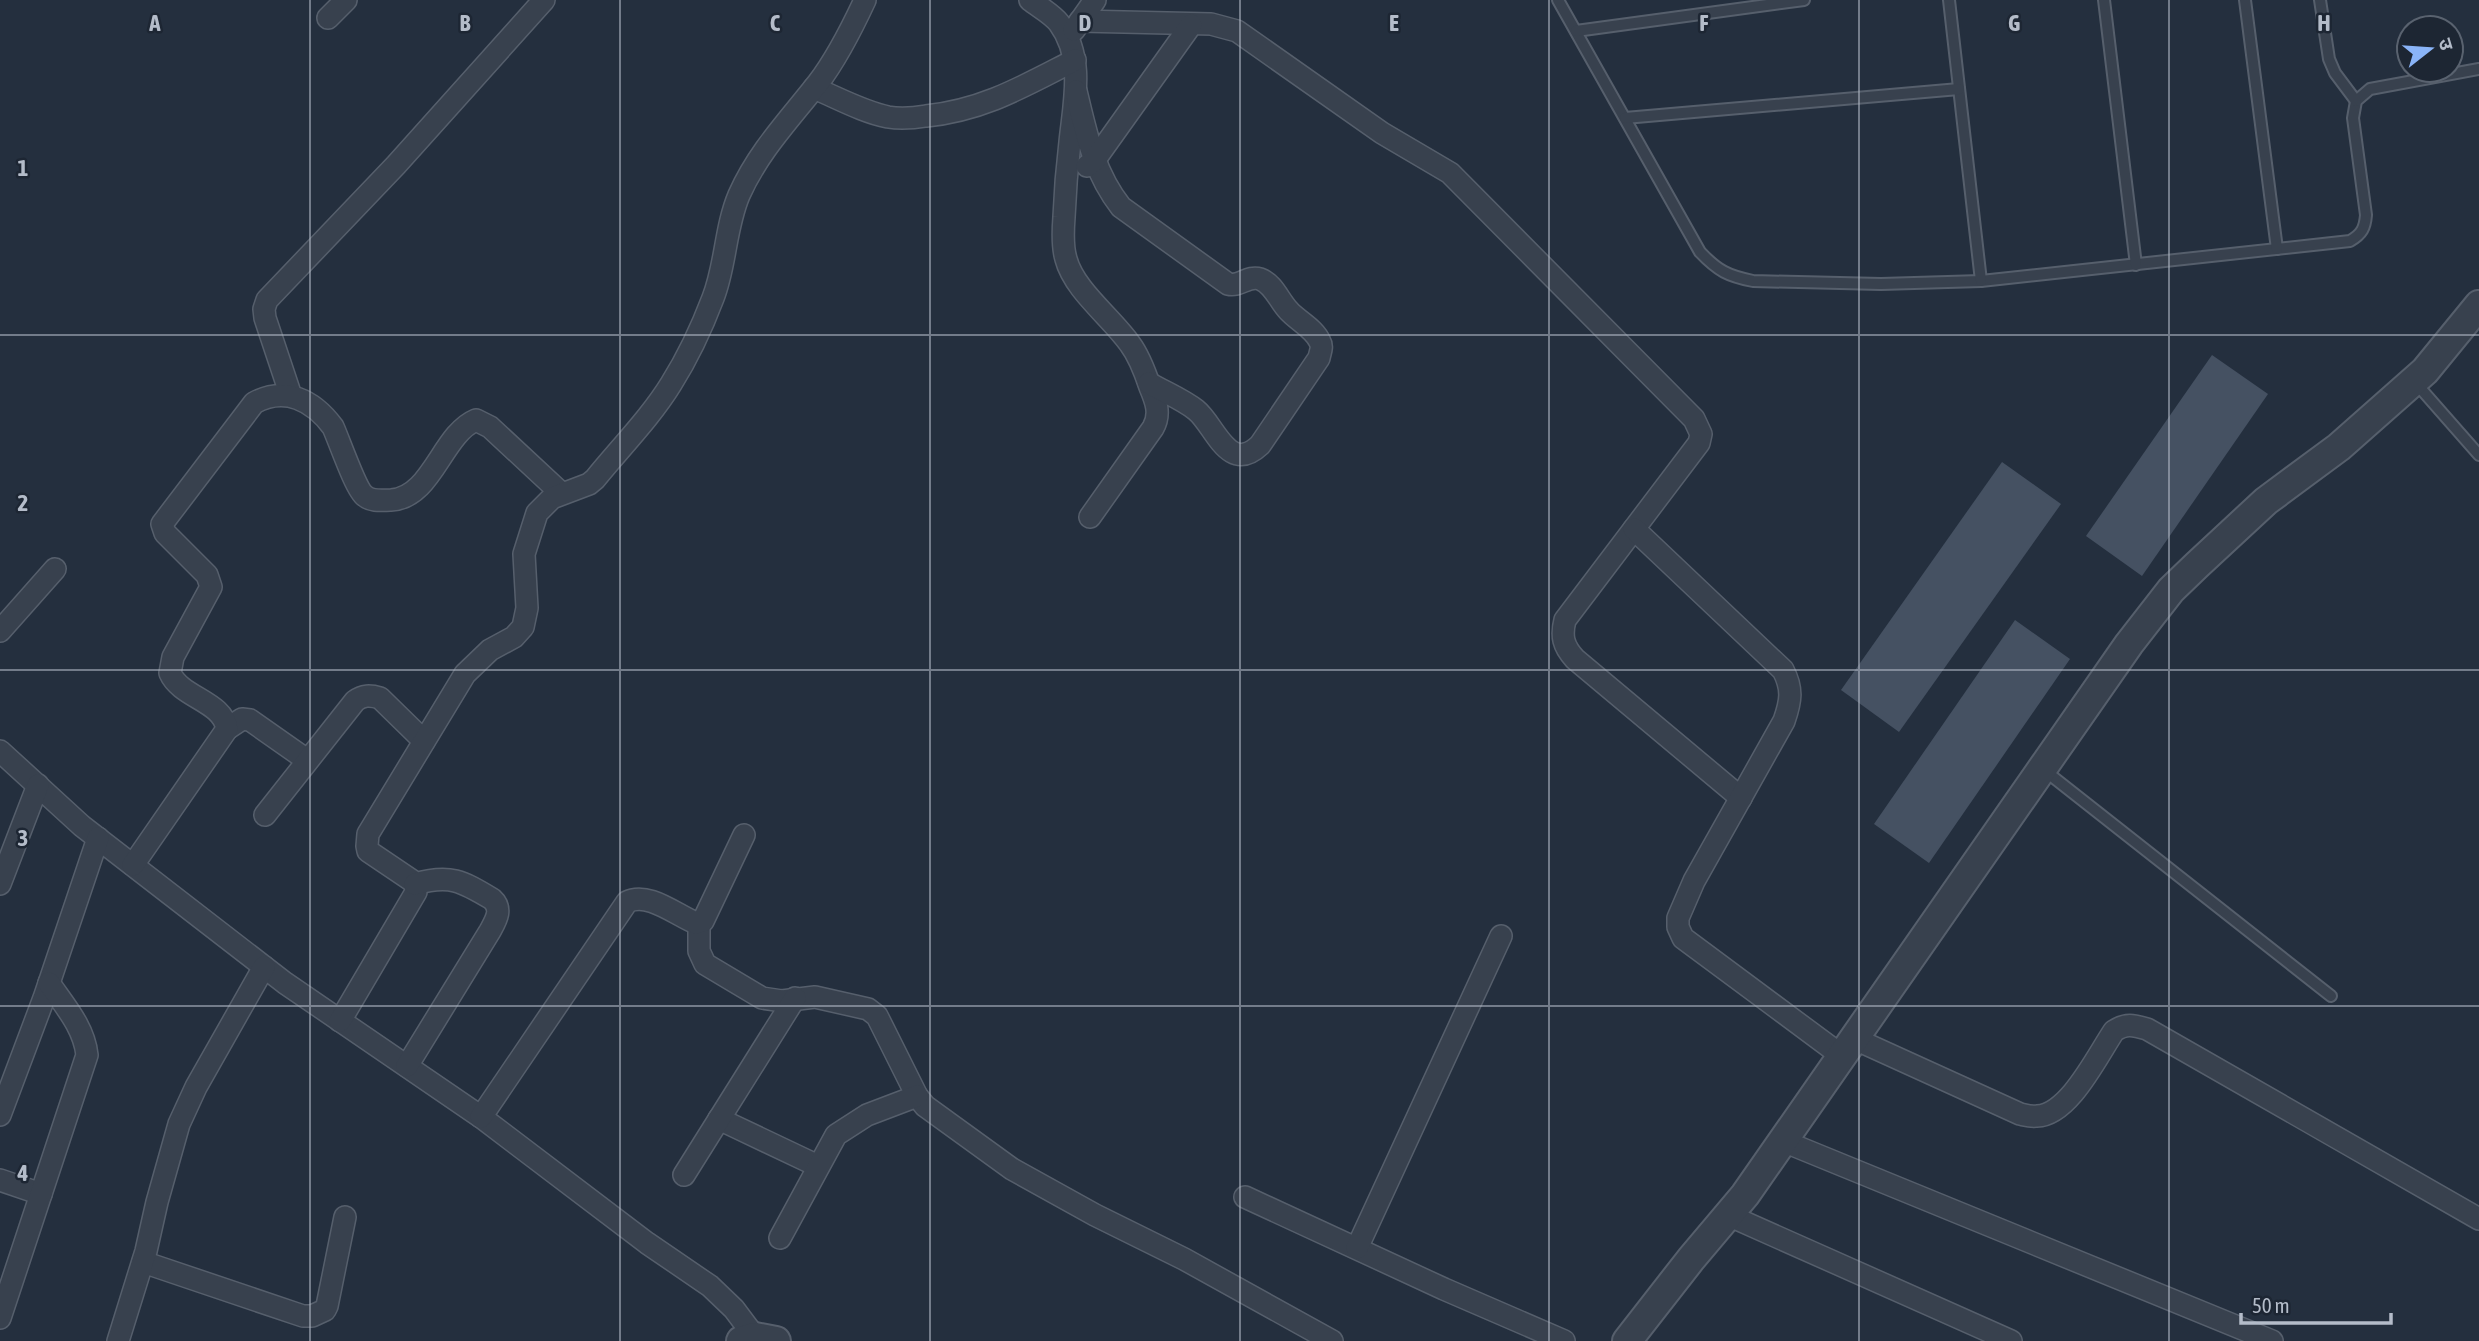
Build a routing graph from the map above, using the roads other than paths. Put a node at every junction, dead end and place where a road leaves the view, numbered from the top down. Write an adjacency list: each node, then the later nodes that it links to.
1 (346, 0): 12 (street)
2 (544, 0): 31 (street)
3 (865, 0): 18 (street)
4 (1030, 0): 14 (street)
5 (1095, 0): 14 (street)
6 (1558, 0): 15 (lane)
7 (1804, 0): 15 (lane)
8 (1949, 0): 19 (lane)
9 (2104, 0): 26 (lane)
10 (2245, 0): 25 (lane)
11 (2320, 0): 21 (lane)
12 (328, 18)
13 (1191, 24): 14 (street); 23 (street); 35 (street)
14 (1074, 29): 16 (street)
15 (1576, 31): 22 (lane)
16 (1075, 60): 18 (street); 20 (street)
17 (2479, 69): 21 (lane)
18 (814, 88): 33 (street)
19 (1959, 89): 22 (lane); 27 (lane)
20 (1076, 91): 23 (street); 24 (street)
21 (2356, 101): 25 (lane)
22 (1625, 118): 27 (lane)
23 (1094, 161): 24 (street); 30 (street)
24 (1067, 174): 30 (street)
25 (2277, 249): 26 (lane)
26 (2136, 265): 27 (lane)
27 (1982, 281)
28 (2479, 305): 29 (street)
29 (2414, 381): 32 (lane); 42 (street)
30 (1149, 383): 34 (street)
31 (291, 396): 33 (street); 38 (street)
32 (2479, 455)
33 (561, 493): 39 (street)
34 (1090, 517)
35 (1634, 528): 44 (street); 44 (street)
36 (55, 569): 37 (street)
37 (0, 631)
38 (227, 729): 41 (street); 48 (street)
39 (424, 741): 41 (street); 50 (street)
40 (0, 751): 43 (street)
41 (307, 760): 45 (street)
42 (2044, 770): 55 (lane); 58 (street)
43 (38, 785): 47 (street); 49 (street)
44 (1741, 798): 58 (street)
45 (265, 815)
46 (744, 835): 51 (street)
47 (99, 838): 48 (street); 54 (street)
48 (133, 865): 53 (street)
49 (0, 884)
50 (415, 884): 57 (street); 59 (street)
51 (699, 923): 56 (street); 62 (street)
52 (1501, 936): 74 (street)
53 (264, 967): 57 (street); 75 (street)
54 (49, 983): 61 (street); 68 (street)
55 (2331, 996)
56 (795, 998): 60 (street); 63 (street)
57 (340, 1021): 59 (street)
58 (1849, 1047): 64 (street); 72 (street)
59 (407, 1066): 62 (street)
60 (917, 1096): 65 (street); 79 (street)
61 (0, 1115)
62 (481, 1117): 77 (street)
63 (719, 1119): 65 (street); 66 (street)
64 (1783, 1141): 70 (street); 83 (street)
65 (818, 1166): 73 (street)
66 (684, 1175)
67 (0, 1180): 68 (street)
68 (41, 1195): 76 (street)
69 (1245, 1197): 74 (street)
70 (1728, 1215): 81 (street); 82 (street)
71 (345, 1217): 75 (street)
72 (2479, 1219)
73 (780, 1238)
74 (1357, 1248): 80 (street)
75 (143, 1262): 78 (street)
76 (0, 1318)
77 (757, 1340)
78 (118, 1341)
79 (1332, 1341)
80 (1564, 1341)
81 (1627, 1341)
82 (2011, 1341)
83 (2272, 1341)

